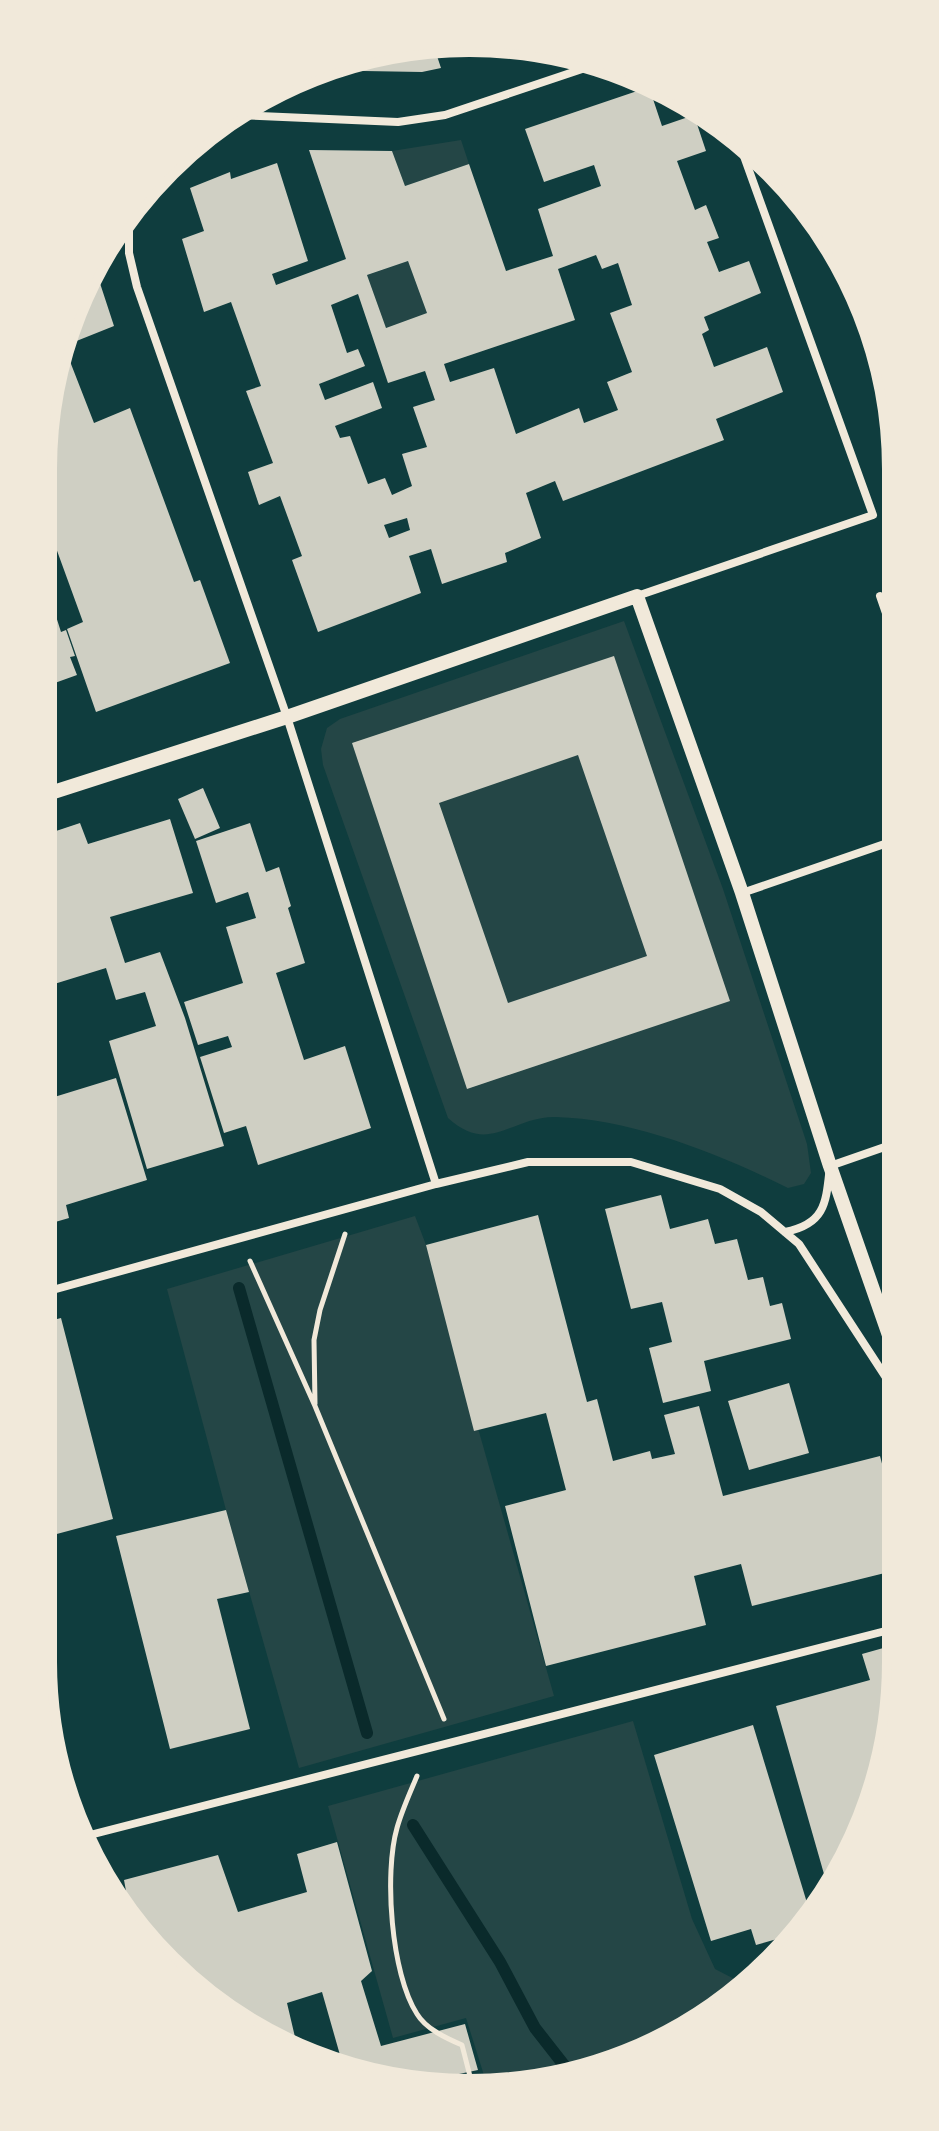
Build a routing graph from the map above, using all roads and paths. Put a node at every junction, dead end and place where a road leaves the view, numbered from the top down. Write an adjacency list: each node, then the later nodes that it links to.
1 (585, 68): 2 (street)
2 (249, 116)
3 (743, 155): 5 (street)
4 (129, 228): 8 (street)
5 (637, 596): 8 (street); 11 (street)
6 (880, 596): 7 (street)
7 (887, 616)
8 (287, 717): 9 (street); 14 (street)
9 (52, 793)
10 (887, 843): 11 (street)
11 (742, 893): 13 (street)
12 (887, 1146): 13 (street)
13 (830, 1166): 16 (street); 19 (street)
14 (436, 1184): 15 (street); 16 (street)
15 (353, 1206): 17 (street); 21 (path)
16 (785, 1232): 20 (street)
17 (240, 1238): 18 (street); 21 (path)
18 (52, 1290)
19 (887, 1330)
20 (887, 1379)
21 (315, 1406): 23 (path)
22 (887, 1631): 23 (street)
23 (458, 1741): 24 (street)
24 (428, 1749): 25 (street); 26 (path)
25 (90, 1835)
26 (471, 2079)

